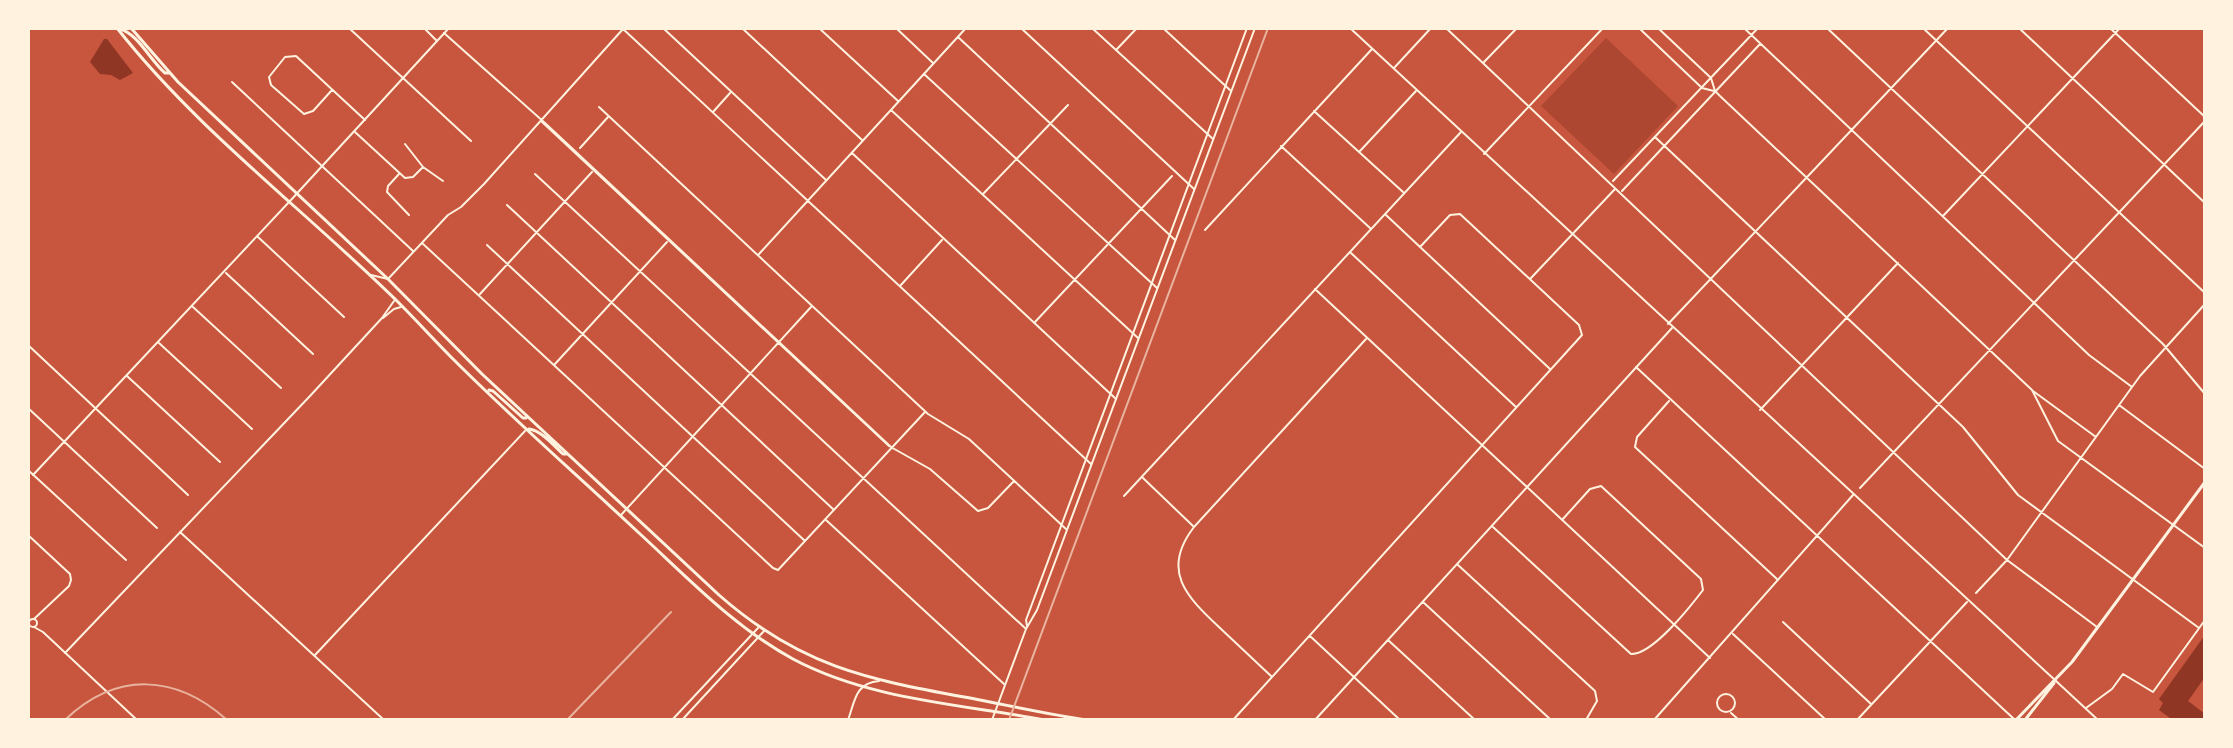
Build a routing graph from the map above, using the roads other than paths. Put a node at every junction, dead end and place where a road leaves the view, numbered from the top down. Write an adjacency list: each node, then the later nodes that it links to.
1 (118, 28): 46 (main road); 108 (main road)
2 (131, 28): 46 (main road)
3 (349, 28): 48 (street)
4 (424, 28): 38 (street)
5 (449, 28): 33 (street)
6 (623, 28): 66 (street); 70 (street)
7 (663, 28): 59 (street)
8 (742, 28): 78 (street)
9 (819, 28): 60 (street)
10 (896, 28): 43 (street)
11 (966, 28): 37 (street)
12 (1021, 28): 101 (street)
13 (1092, 28): 42 (street)
14 (1137, 28): 42 (street)
15 (1163, 28): 52 (street)
16 (1246, 28): 35 (street); 52 (street)
17 (1255, 28): 35 (street)
18 (1350, 28): 41 (street)
19 (1431, 28): 45 (street)
20 (1446, 28): 44 (street)
21 (1517, 28): 44 (street)
22 (1603, 28): 62 (street)
23 (1639, 28): 53 (street)
24 (1658, 28): 49 (street)
25 (1744, 28): 36 (street)
26 (1758, 28): 36 (street)
27 (1827, 28): 54 (street)
28 (1923, 28): 39 (street)
29 (1948, 28): 39 (street)
30 (2019, 28): 50 (street)
31 (2110, 28): 34 (street)
32 (2120, 28): 34 (street)
33 (444, 33): 38 (street); 70 (street)
34 (2115, 33): 50 (street); 68 (street)
35 (1253, 35): 56 (street)
36 (1752, 35): 40 (street); 49 (street)
37 (958, 37): 43 (street); 71 (street)
38 (437, 41): 48 (street)
39 (1936, 41): 54 (street); 72 (street)
40 (1760, 44): 58 (street); 74 (street)
41 (1372, 49): 45 (street); 65 (street)
42 (1116, 50): 76 (street)
43 (934, 63): 47 (street)
44 (1484, 63): 62 (street)
45 (1394, 69): 57 (street)
46 (169, 73): 106 (main road)
47 (924, 74): 60 (street); 88 (street)
48 (403, 78): 69 (street); 80 (street)
49 (1711, 78): 53 (street); 58 (street)
50 (2072, 79): 72 (street); 89 (street)
51 (232, 82): 90 (street)
52 (1226, 86): 56 (street); 76 (street)
53 (1702, 88): 58 (street); 77 (street)
54 (1891, 88): 74 (street); 95 (street)
55 (332, 90): 55 (street); 69 (street)
56 (1232, 91): 79 (street)
57 (1416, 91): 75 (street); 85 (street)
58 (1715, 91): 83 (street); 97 (street)
59 (731, 92): 66 (street); 98 (street)
60 (899, 102): 64 (street)
61 (1068, 105): 71 (street)
62 (1529, 106): 87 (street); 100 (street)
63 (599, 107): 67 (street)
64 (891, 110): 78 (street); 107 (street)
65 (1314, 111): 82 (street); 85 (street)
66 (713, 113): 109 (street)
67 (608, 117): 84 (street); 134 (street)
68 (2205, 119): 89 (street)
69 (365, 120): 73 (street)
70 (541, 121): 92 (street); 128 (street)
71 (1051, 123): 88 (street); 113 (street)
72 (2027, 126): 95 (street); 114 (street)
73 (354, 131): 90 (street); 93 (street)
74 (1851, 131): 97 (street); 117 (street)
75 (1461, 132): 87 (street); 105 (street)
76 (1208, 135): 79 (street); 101 (street)
77 (1655, 137): 83 (street); 100 (street)
78 (863, 140): 86 (street)
79 (1214, 140): 103 (street)
80 (471, 141)
81 (405, 144): 91 (street)
82 (1281, 146): 118 (street); 119 (street)
83 (1664, 146): 104 (street); 121 (street)
84 (580, 148)
85 (1359, 152): 105 (street)
86 (852, 153): 98 (street); 125 (street)
87 (1484, 154): 122 (street)
88 (1016, 159): 107 (street); 129 (street)
89 (2164, 165): 111 (street); 114 (street)
90 (322, 166): 106 (street); 133 (street)
91 (423, 167): 93 (street); 99 (street)
92 (594, 170): 110 (street); 126 (street)
93 (399, 173): 116 (street)
94 (535, 174): 110 (street)
95 (1983, 174): 117 (street); 135 (street)
96 (1172, 176): 113 (street)
97 (1807, 177): 121 (street); 136 (street)
98 (826, 180): 109 (street)
99 (443, 181)
100 (1611, 183): 102 (street)
101 (1189, 185): 103 (street); 123 (street)
102 (1617, 188): 104 (street); 122 (street)
103 (1195, 190): 127 (street)
104 (1621, 192): 141 (street)
105 (1404, 193): 115 (street)
106 (297, 194): 108 (street); 142 (main road)
107 (981, 195): 143 (street)
108 (290, 201): 124 (street); 140 (main road)
109 (808, 201): 134 (street); 146 (street)
110 (565, 202): 120 (street); 138 (street)
111 (2205, 203)
112 (507, 205): 120 (street)
113 (1141, 207): 123 (street); 129 (street)
114 (2119, 212): 135 (street); 149 (street)
115 (1385, 214): 118 (street); 131 (street)
116 (409, 215)
117 (1942, 217): 153 (street)
118 (1371, 229): 132 (street)
119 (1205, 230)
120 (536, 232): 137 (street); 152 (street)
121 (1756, 232): 141 (street); 160 (street)
122 (1572, 234): 144 (street); 162 (street)
123 (1171, 235): 127 (street); 145 (street)
124 (257, 237): 139 (street); 158 (street)
125 (943, 238): 146 (street); 161 (street)
126 (668, 240): 138 (street); 168 (street)
127 (1176, 240): 147 (street)
128 (422, 243): 133 (street); 150 (street)
129 (1108, 243): 143 (street); 145 (street)
130 (487, 245): 137 (street)
131 (1420, 247): 144 (street); 176 (street)
132 (1349, 251): 148 (street); 190 (street)
133 (414, 252): 142 (street)
134 (758, 255): 156 (street)
135 (2074, 260): 153 (street); 170 (street)
136 (1898, 263): 160 (street); 171 (street)
137 (507, 264): 150 (street); 164 (street)
138 (640, 271): 152 (street); 177 (street)
139 (225, 272): 155 (street); 172 (street)
140 (367, 272): 142 (street); 151 (main road)
141 (1712, 278): 162 (street); 173 (street)
142 (388, 279): 195 (main road)
143 (1075, 279): 161 (street); 163 (street)
144 (1531, 279): 176 (street)
145 (1152, 283): 147 (street); 163 (street)
146 (899, 286): 206 (street)
147 (1158, 289): 165 (street)
148 (1315, 289): 166 (street); 213 (street)
149 (2205, 293)
150 (479, 295): 174 (street)
151 (395, 300): 157 (main road); 159 (street)
152 (611, 302): 164 (street); 188 (street)
153 (2033, 303): 171 (street); 179 (street)
154 (2205, 304): 170 (street)
155 (193, 306): 167 (street); 180 (street)
156 (812, 306): 168 (street); 194 (street)
157 (403, 307): 159 (street); 181 (main road)
158 (344, 317)
159 (382, 318): 234 (street)
160 (1847, 318): 173 (street); 187 (street)
161 (1034, 323): 183 (street)
162 (1670, 326): 175 (street); 193 (street)
163 (1134, 333): 165 (street); 183 (street)
164 (583, 334): 174 (street); 198 (street)
165 (1139, 338): 186 (street)
166 (1367, 338): 201 (street); 231 (street)
167 (159, 342): 178 (street); 196 (street)
168 (778, 342): 177 (street); 202 (street)
169 (28, 345): 192 (street)
170 (2165, 346): 179 (street); 184 (street)
171 (1990, 349): 182 (street); 187 (street)
172 (313, 354)
173 (1803, 364): 193 (street); 203 (street)
174 (554, 365): 209 (street)
175 (1636, 367): 185 (street); 217 (street)
176 (1551, 370): 190 (street)
177 (750, 374): 188 (street); 214 (street)
178 (127, 375): 192 (street); 207 (street)
179 (2132, 387): 189 (street)
180 (281, 388)
181 (485, 389): 195 (main road); 197 (main road)
182 (2032, 390): 199 (street); 205 (street)
183 (1111, 394): 186 (street); 206 (street)
184 (2205, 394)
185 (1671, 399): 236 (street); 242 (street)
186 (1117, 400): 208 (street)
187 (1938, 404): 203 (street); 224 (street)
188 (721, 405): 198 (street); 223 (street)
189 (2119, 405): 199 (street); 210 (street)
190 (1517, 407): 201 (street)
191 (28, 408): 200 (street)
192 (96, 409): 200 (street); 219 (street)
193 (1760, 410): 220 (street)
194 (925, 412): 202 (street); 215 (street)
195 (529, 418): 204 (main road)
196 (252, 429)
197 (527, 429): 204 (main road); 225 (main road); 263 (street)
198 (692, 437): 209 (street); 237 (street)
199 (2097, 437): 205 (street)
200 (64, 442): 212 (street); 232 (street)
201 (1483, 446): 217 (street); 258 (street)
202 (892, 448): 214 (street); 215 (street)
203 (1895, 450): 218 (street); 240 (street)
204 (568, 454): 222 (main road)
205 (2082, 458): 224 (street); 229 (street)
206 (1086, 460): 208 (street); 228 (street)
207 (220, 462)
208 (1092, 465): 233 (street)
209 (664, 467): 222 (street); 237 (street)
210 (2205, 469)
211 (28, 470): 212 (street)
212 (33, 475): 239 (street)
213 (1142, 477): 221 (street); 231 (street)
214 (863, 479): 223 (street); 252 (street)
215 (1014, 481): 228 (street)
216 (2205, 482): 229 (main road)
217 (1527, 487): 227 (street); 230 (street)
218 (1860, 488)
219 (188, 495)
220 (1853, 495): 236 (street); 246 (street)
221 (1124, 496)
222 (627, 508): 225 (street); 251 (main road)
223 (835, 510): 226 (street)
224 (2042, 513): 240 (street); 243 (street)
225 (620, 515): 257 (main road)
226 (826, 520): 237 (street); 269 (street)
227 (1562, 520): 250 (street); 250 (street)
228 (1061, 525): 233 (street); 252 (street)
229 (2173, 525): 238 (street); 243 (main road)
230 (1492, 526): 241 (street); 250 (street)
231 (1194, 527): 265 (street)
232 (157, 528)
233 (1067, 529): 252 (street)
234 (180, 532): 262 (street); 263 (street)
235 (28, 535): 249 (street)
236 (1816, 535): 242 (street); 261 (street)
237 (806, 542)
238 (2205, 548)
239 (126, 560)
240 (2007, 560): 244 (street); 253 (street)
241 (1457, 564): 245 (street); 289 (street)
242 (1779, 580): 256 (street)
243 (2133, 580): 253 (main road); 254 (street)
244 (1976, 593)
245 (1423, 602): 260 (street); 288 (street)
246 (1967, 602): 261 (street); 268 (street)
247 (2205, 620): 254 (street)
248 (1783, 622): 272 (street)
249 (31, 623): 262 (street)
250 (1673, 623): 264 (street)
251 (758, 627): 255 (main road); 257 (street)
252 (1026, 627): 269 (street)
253 (2098, 628): 268 (main road)
254 (2199, 628): 273 (street)
255 (764, 630): 259 (street); 267 (main road)
256 (1732, 633): 264 (street); 292 (street)
257 (752, 634): 259 (main road); 279 (street)
258 (1310, 635): 265 (street); 266 (street)
259 (758, 638): 270 (main road); 280 (street)
260 (1388, 640): 266 (street); 287 (street)
261 (1931, 641): 272 (street); 294 (street)
262 (65, 653): 277 (street)
263 (315, 655): 278 (street)
264 (1710, 658): 290 (street)
265 (1272, 677): 285 (street)
266 (1354, 677): 276 (street); 286 (street)
267 (879, 681): 270 (street); 271 (main road)
268 (2055, 682): 273 (street); 294 (main road); 295 (main road)
269 (1005, 684): 271 (street)
270 (861, 686): 274 (main road); 281 (street)
271 (998, 704): 274 (street); 284 (main road)
272 (1872, 704): 293 (street)
273 (2086, 708): 296 (street)
274 (995, 711): 282 (street); 283 (main road)
275 (1730, 712): 275 (street); 291 (street)
276 (1318, 719)
277 (137, 720)
278 (384, 720)
279 (672, 720)
280 (682, 720)
281 (848, 720)
282 (992, 720)
283 (1045, 720)
284 (1088, 720)
285 (1233, 720)
286 (1400, 720)
287 (1475, 720)
288 (1551, 720)
289 (1586, 720)
290 (1654, 720)
291 (1739, 720)
292 (1826, 720)
293 (1857, 720)
294 (2016, 720)
295 (2025, 720)
296 (2098, 720)

